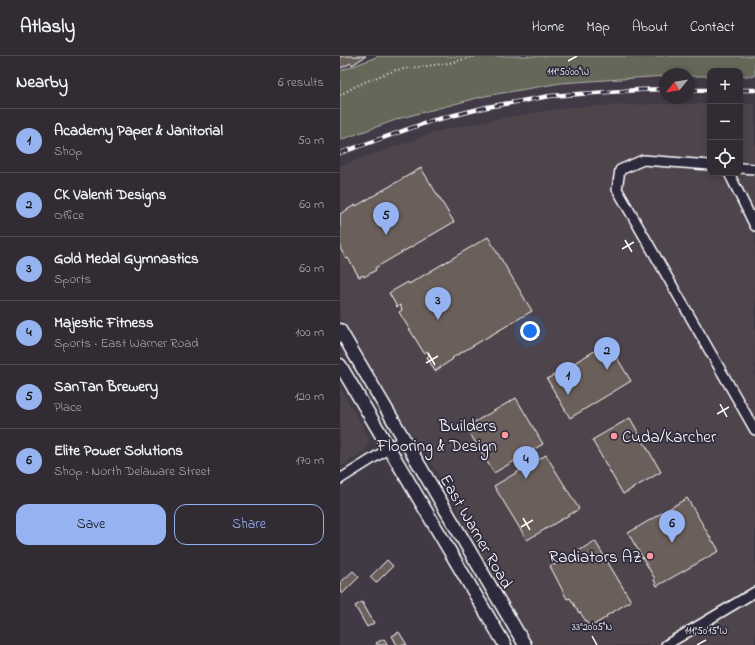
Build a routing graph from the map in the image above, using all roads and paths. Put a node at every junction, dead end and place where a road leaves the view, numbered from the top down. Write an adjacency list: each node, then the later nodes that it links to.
1 (476, 56): 2 (path)
2 (340, 96)
3 (707, 165): 10 (street)
4 (743, 168): 5 (street)
5 (755, 169)
6 (730, 176): 7 (street)
7 (755, 226)
8 (340, 330): 11 (main road, East Warner Road)
9 (340, 365): 12 (main road, East Warner Road)
10 (754, 427)
11 (404, 439): 12 (street); 16 (main road, East Warner Road)
12 (388, 448): 13 (street); 15 (main road, East Warner Road)
13 (340, 479)
14 (755, 592): 17 (street)
15 (505, 645)
16 (525, 645)
17 (666, 645)

